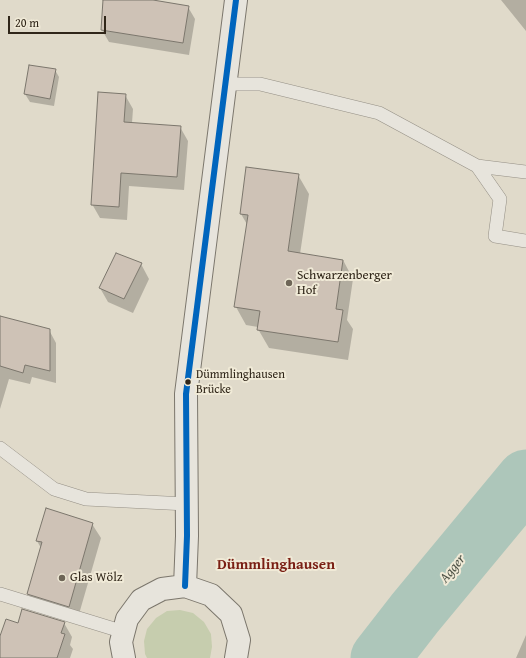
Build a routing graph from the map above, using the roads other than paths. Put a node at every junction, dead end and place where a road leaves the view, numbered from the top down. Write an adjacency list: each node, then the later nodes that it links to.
1 (236, 0): 2 (main road)
2 (225, 84): 3 (lane); 7 (main road)
3 (477, 166): 4 (lane); 5 (lane)
4 (526, 172)
5 (526, 241)
6 (0, 448): 7 (lane)
7 (187, 504): 8 (main road)
8 (185, 586): 10 (main road); 12 (main road)
9 (0, 594): 10 (lane)
10 (124, 632): 11 (main road)
11 (124, 658)
12 (236, 658)

